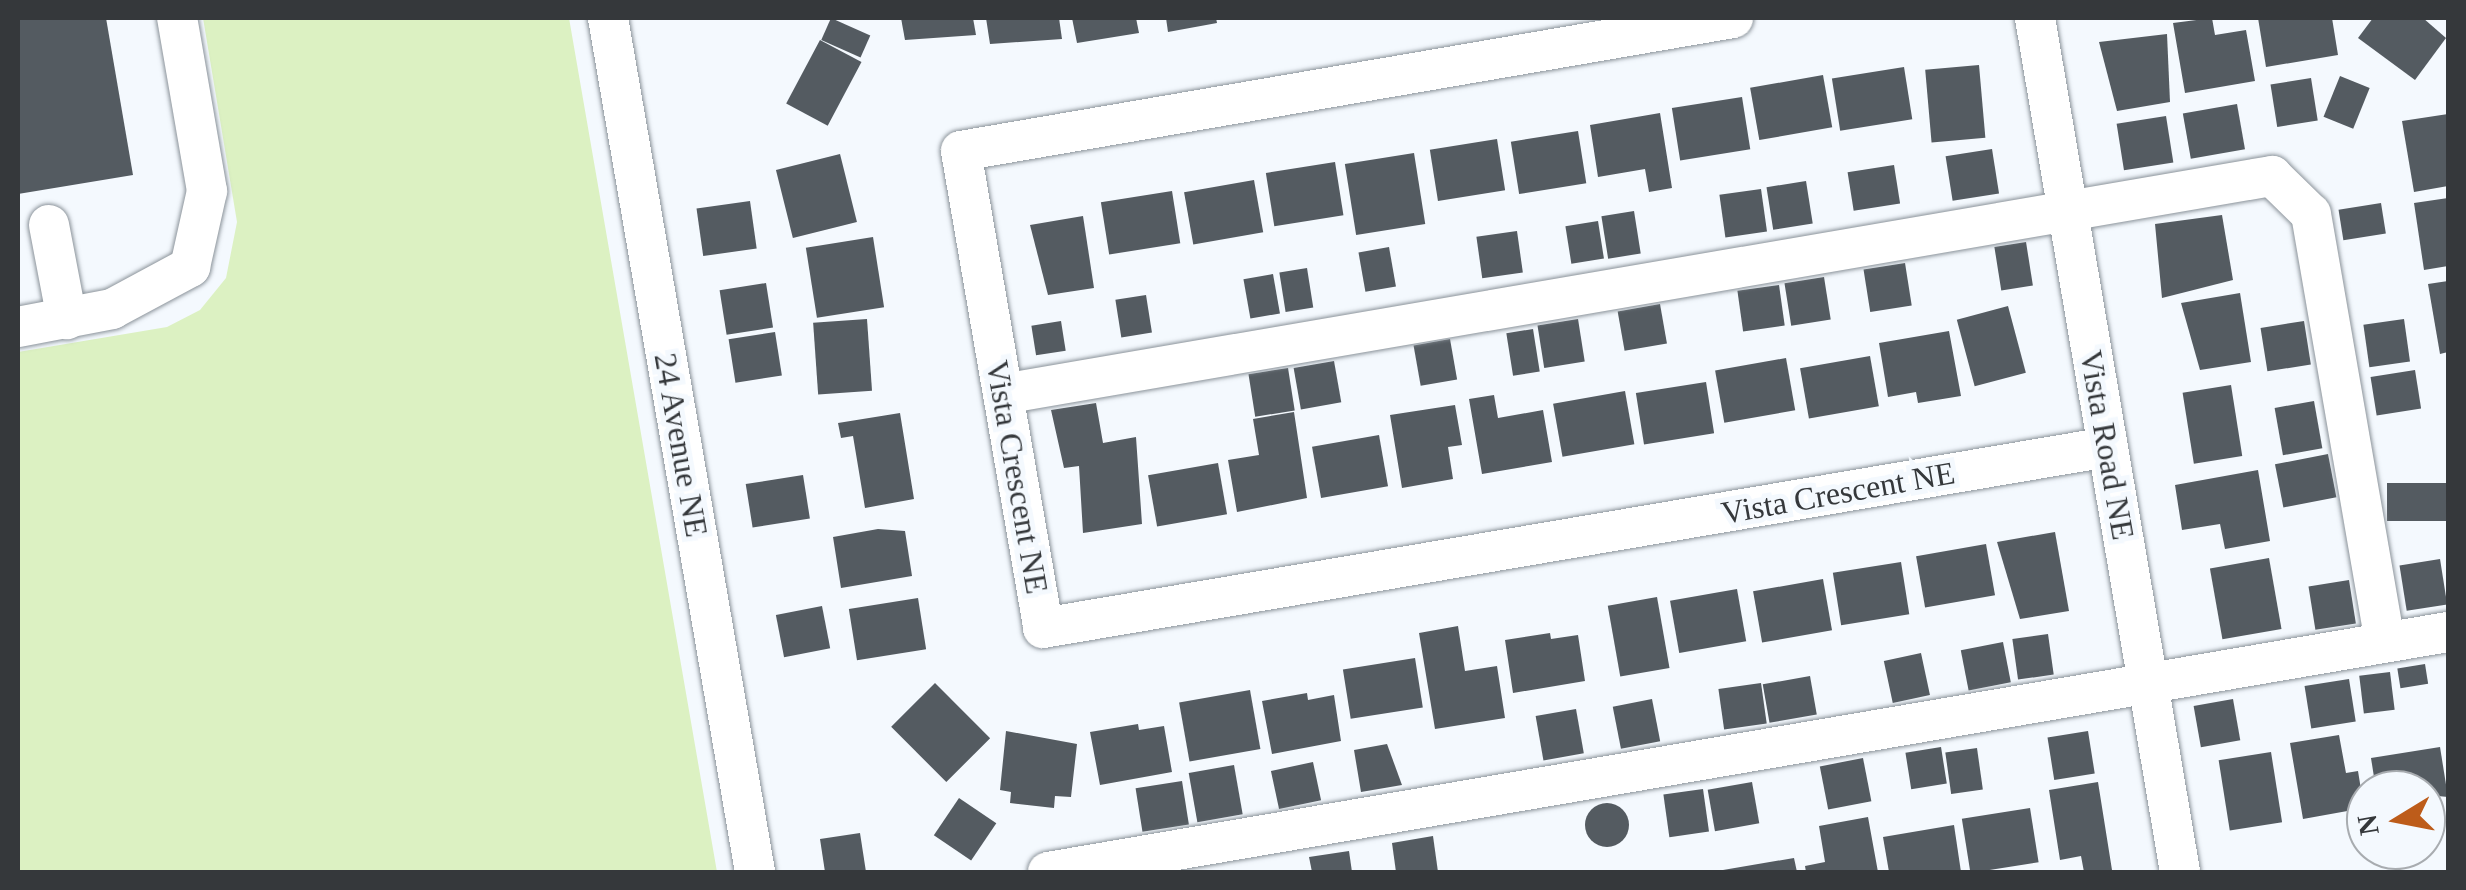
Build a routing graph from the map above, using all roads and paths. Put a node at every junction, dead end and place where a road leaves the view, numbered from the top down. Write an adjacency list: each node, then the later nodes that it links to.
1 (177, 18): 7 (street)
2 (608, 18): 14 (street, 24 Avenue NE)
3 (1733, 18): 9 (street, Vista Crescent NE)
4 (2035, 18): 5 (street, Vista Road NE)
5 (2067, 210): 9 (street); 10 (street, Vista Road NE); 12 (street)
6 (49, 225): 7 (street)
7 (67, 319): 8 (street)
8 (18, 327)
9 (1003, 394): 10 (street, Vista Crescent NE)
10 (2107, 447): 13 (street, Vista Road NE)
11 (2448, 632): 12 (street)
12 (2385, 642): 13 (street)
13 (2148, 687): 15 (street); 16 (street, Vista Road NE)
14 (755, 872)
15 (1048, 872)
16 (2180, 872)

